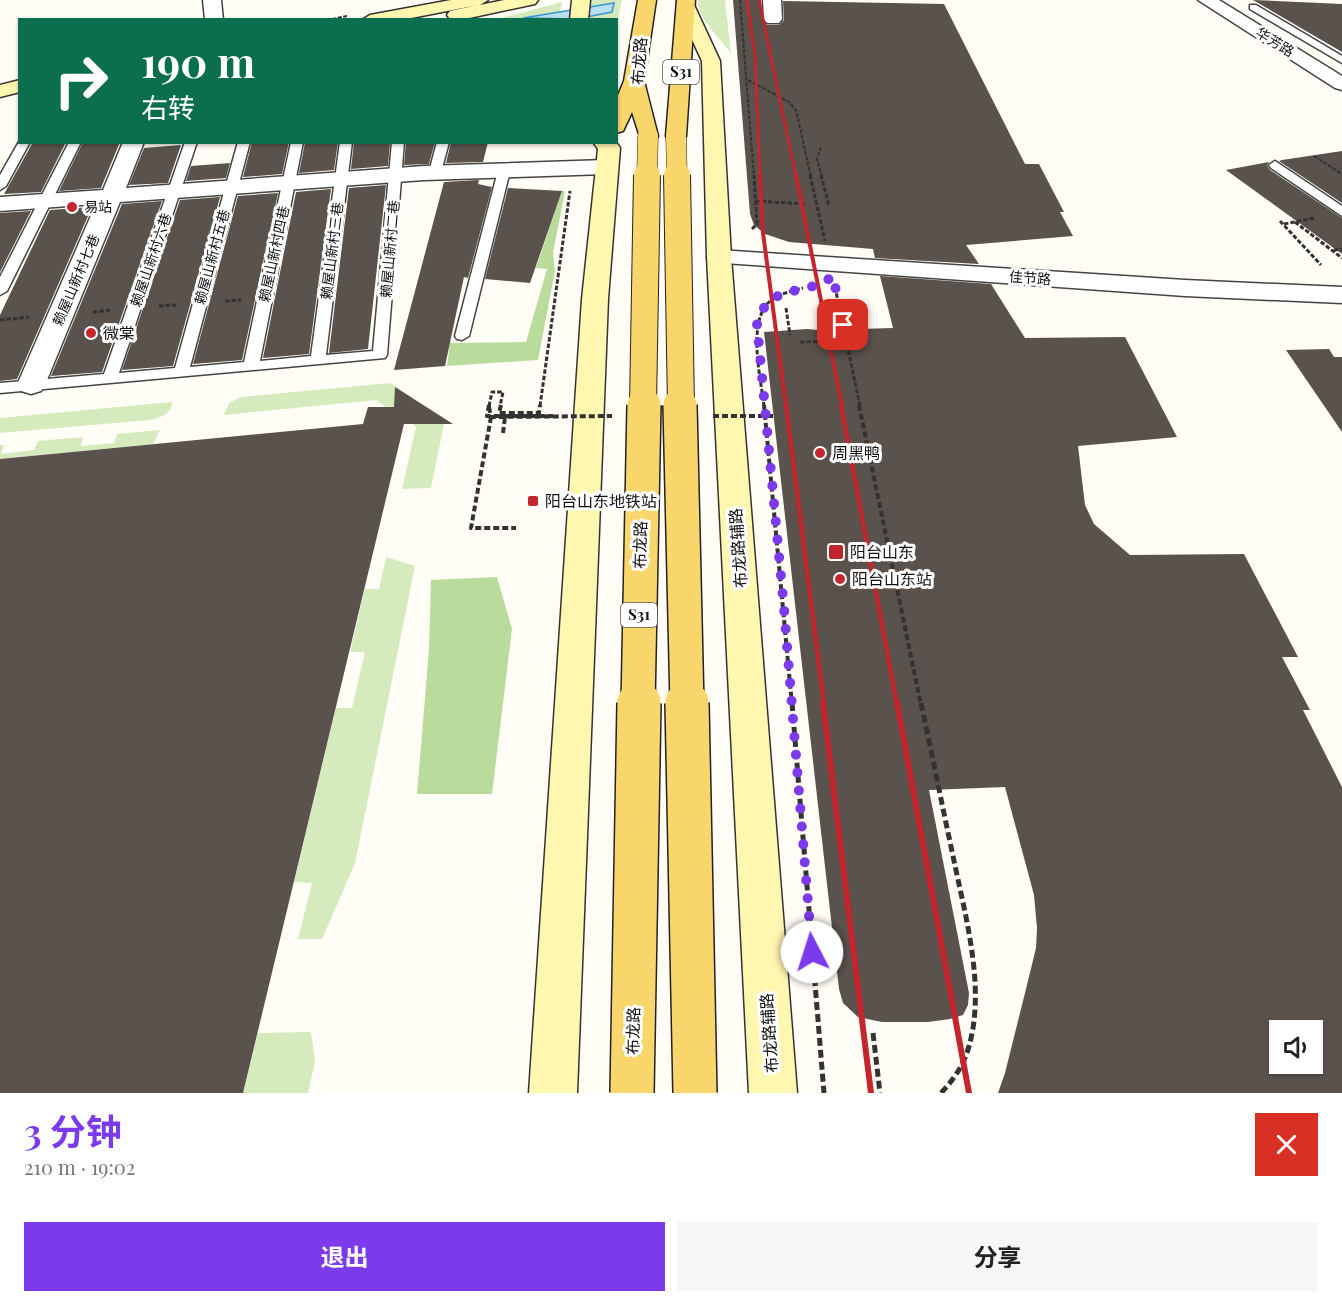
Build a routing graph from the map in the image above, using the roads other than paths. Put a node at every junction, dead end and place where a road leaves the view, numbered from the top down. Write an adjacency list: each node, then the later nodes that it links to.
1 (212, 0): 10 (street)
2 (479, 0): 9 (main road)
3 (529, 0): 11 (main road)
4 (647, 0): 14 (main road, 布龙路 / S31)
5 (772, 0): 12 (street)
6 (1207, 0): 15 (street, 华芳路)
7 (686, 4): 20 (main road, 布龙路 / S31); 43 (main road, 布龙路辅路)
8 (1247, 4): 13 (lane)
9 (400, 17)
10 (214, 18)
11 (444, 18)
12 (773, 19)
13 (1342, 60)
14 (634, 81): 20 (main road, 布龙路 / S31); 20 (main road)
15 (1342, 84)
16 (18, 87): 17 (main road)
17 (0, 90)
18 (18, 99): 19 (main road)
19 (0, 103)
20 (624, 143): 31 (street); 54 (main road); 55 (main road, 布龙路 / S31, bridge); 56 (main road, 布龙路 / S31, bridge)
21 (23, 144): 36 (lane)
22 (74, 144): 40 (lane)
23 (133, 144): 39 (street, 赖屋山新村七巷)
24 (190, 144): 38 (lane, 赖屋山新村六巷)
25 (243, 144): 37 (lane, 赖屋山新村五巷)
26 (297, 144): 35 (lane, 赖屋山新村四巷)
27 (346, 144): 34 (lane, 赖屋山新村三巷)
28 (398, 144): 33 (lane, 赖屋山新村二巷)
29 (442, 144): 32 (lane)
30 (1275, 165): 42 (lane)
31 (504, 171): 32 (street); 47 (lane)
32 (435, 172): 33 (street)
33 (397, 175): 34 (street); 48 (lane, 赖屋山新村二巷)
34 (342, 179): 35 (street); 48 (lane, 赖屋山新村三巷)
35 (288, 183): 37 (street); 49 (lane, 赖屋山新村四巷)
36 (0, 186)
37 (231, 187): 38 (street); 50 (lane, 赖屋山新村五巷)
38 (175, 191): 39 (street); 51 (lane, 赖屋山新村六巷)
39 (112, 195): 40 (street); 52 (street, 赖屋山新村七巷)
40 (45, 200): 41 (street); 44 (lane)
41 (0, 204)
42 (1342, 212)
43 (719, 257): 45 (street, 佳节路); 57 (main road, 布龙路辅路)
44 (0, 291)
45 (1332, 296): 46 (street)
46 (1342, 312)
47 (462, 336)
48 (318, 360): 49 (lane)
49 (251, 366): 50 (lane)
50 (181, 372): 51 (lane)
51 (110, 378): 52 (lane)
52 (31, 385): 53 (lane)
53 (0, 388)
54 (553, 1093)
55 (632, 1093)
56 (696, 1093)
57 (773, 1093)

